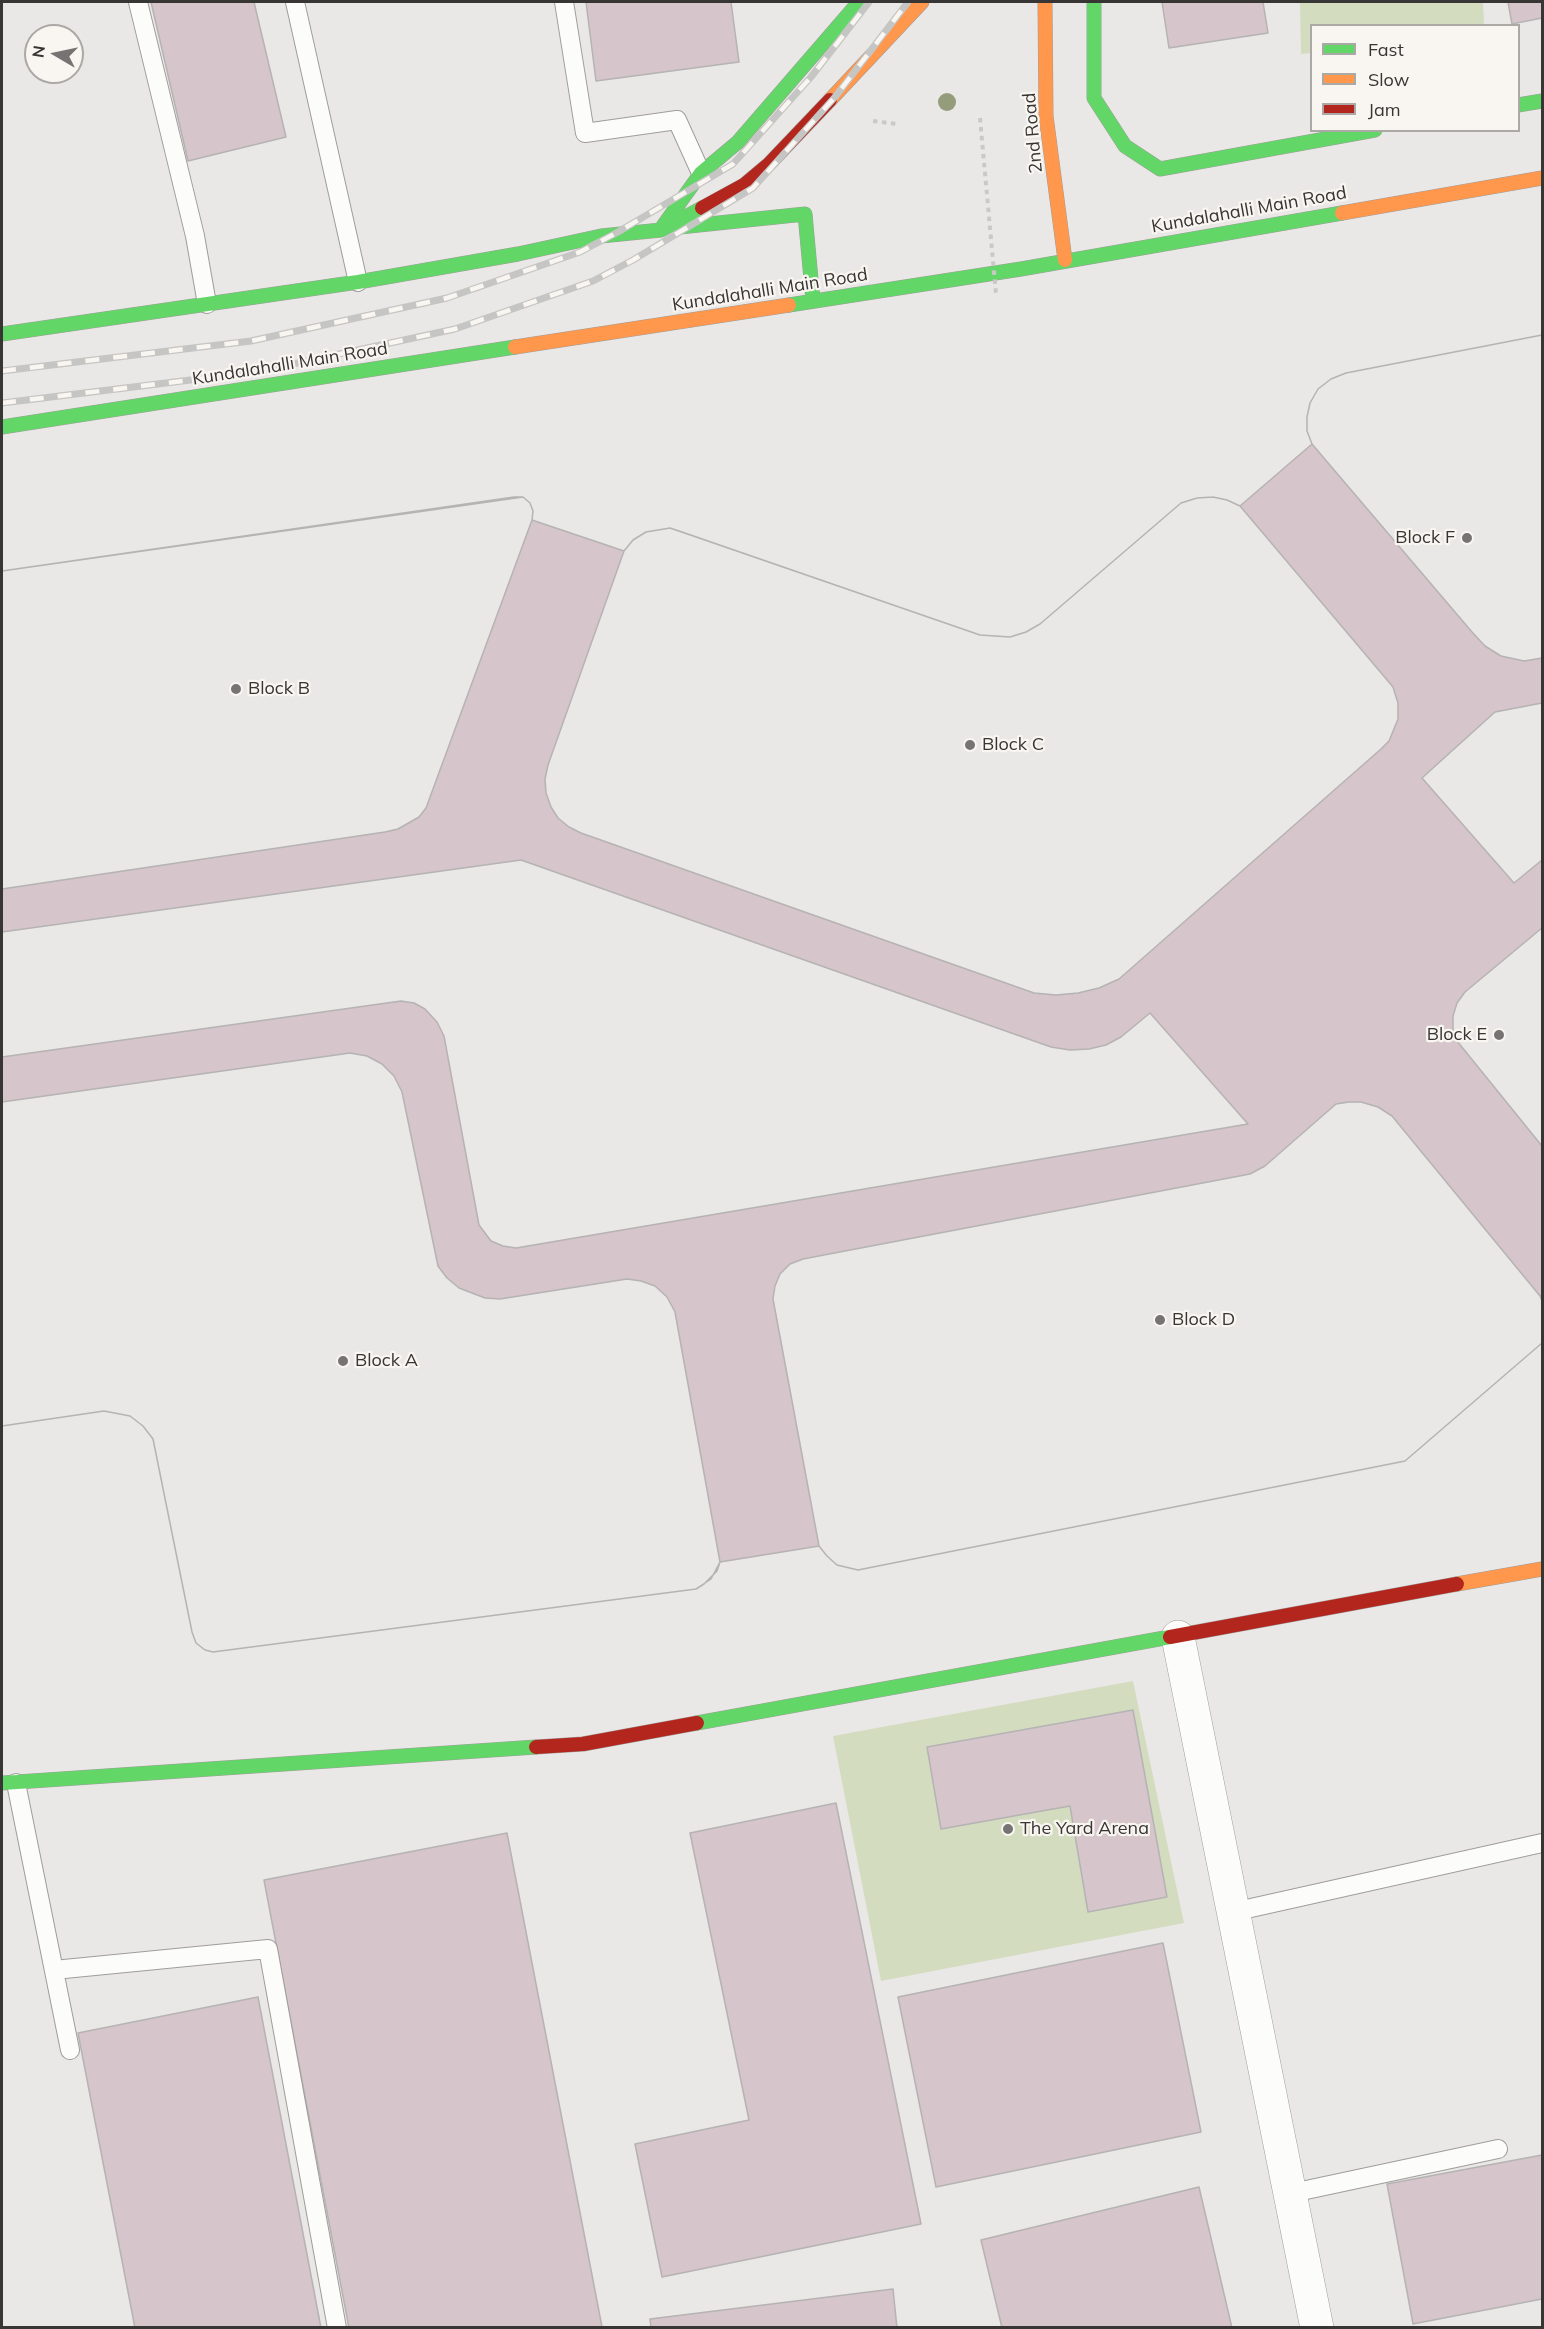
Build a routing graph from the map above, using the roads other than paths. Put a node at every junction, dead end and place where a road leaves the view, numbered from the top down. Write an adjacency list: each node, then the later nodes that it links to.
1 (138, 2): 17 (lane)
2 (295, 2): 15 (lane)
3 (564, 2): 11 (lane)
4 (859, 2): 11 (main road)
5 (922, 2): 13 (main road)
6 (1045, 2): 14 (main road, 2nd Road)
7 (1094, 2): 10 (main road)
8 (1542, 101): 9 (main road)
9 (1520, 105)
10 (1364, 132)
11 (700, 173): 13 (main road)
12 (1542, 178): 14 (main road, Kundalahalli Main Road)
13 (661, 230): 15 (main road); 16 (main road)
14 (1065, 260): 16 (main road, Kundalahalli Main Road)
15 (358, 282): 17 (main road)
16 (813, 301): 19 (main road, Kundalahalli Main Road)
17 (207, 304): 18 (main road)
18 (2, 334)
19 (2, 427)
20 (1542, 1569): 21 (main road)
21 (1178, 1637): 22 (main road); 24 (street)
22 (9, 1783): 25 (lane)
23 (1542, 1843): 24 (lane)
24 (1233, 1912): 28 (street)
25 (54, 1970): 26 (lane); 29 (lane)
26 (70, 2050)
27 (1498, 2150): 28 (lane)
28 (1292, 2193): 30 (street)
29 (337, 2328)
30 (1317, 2328)

